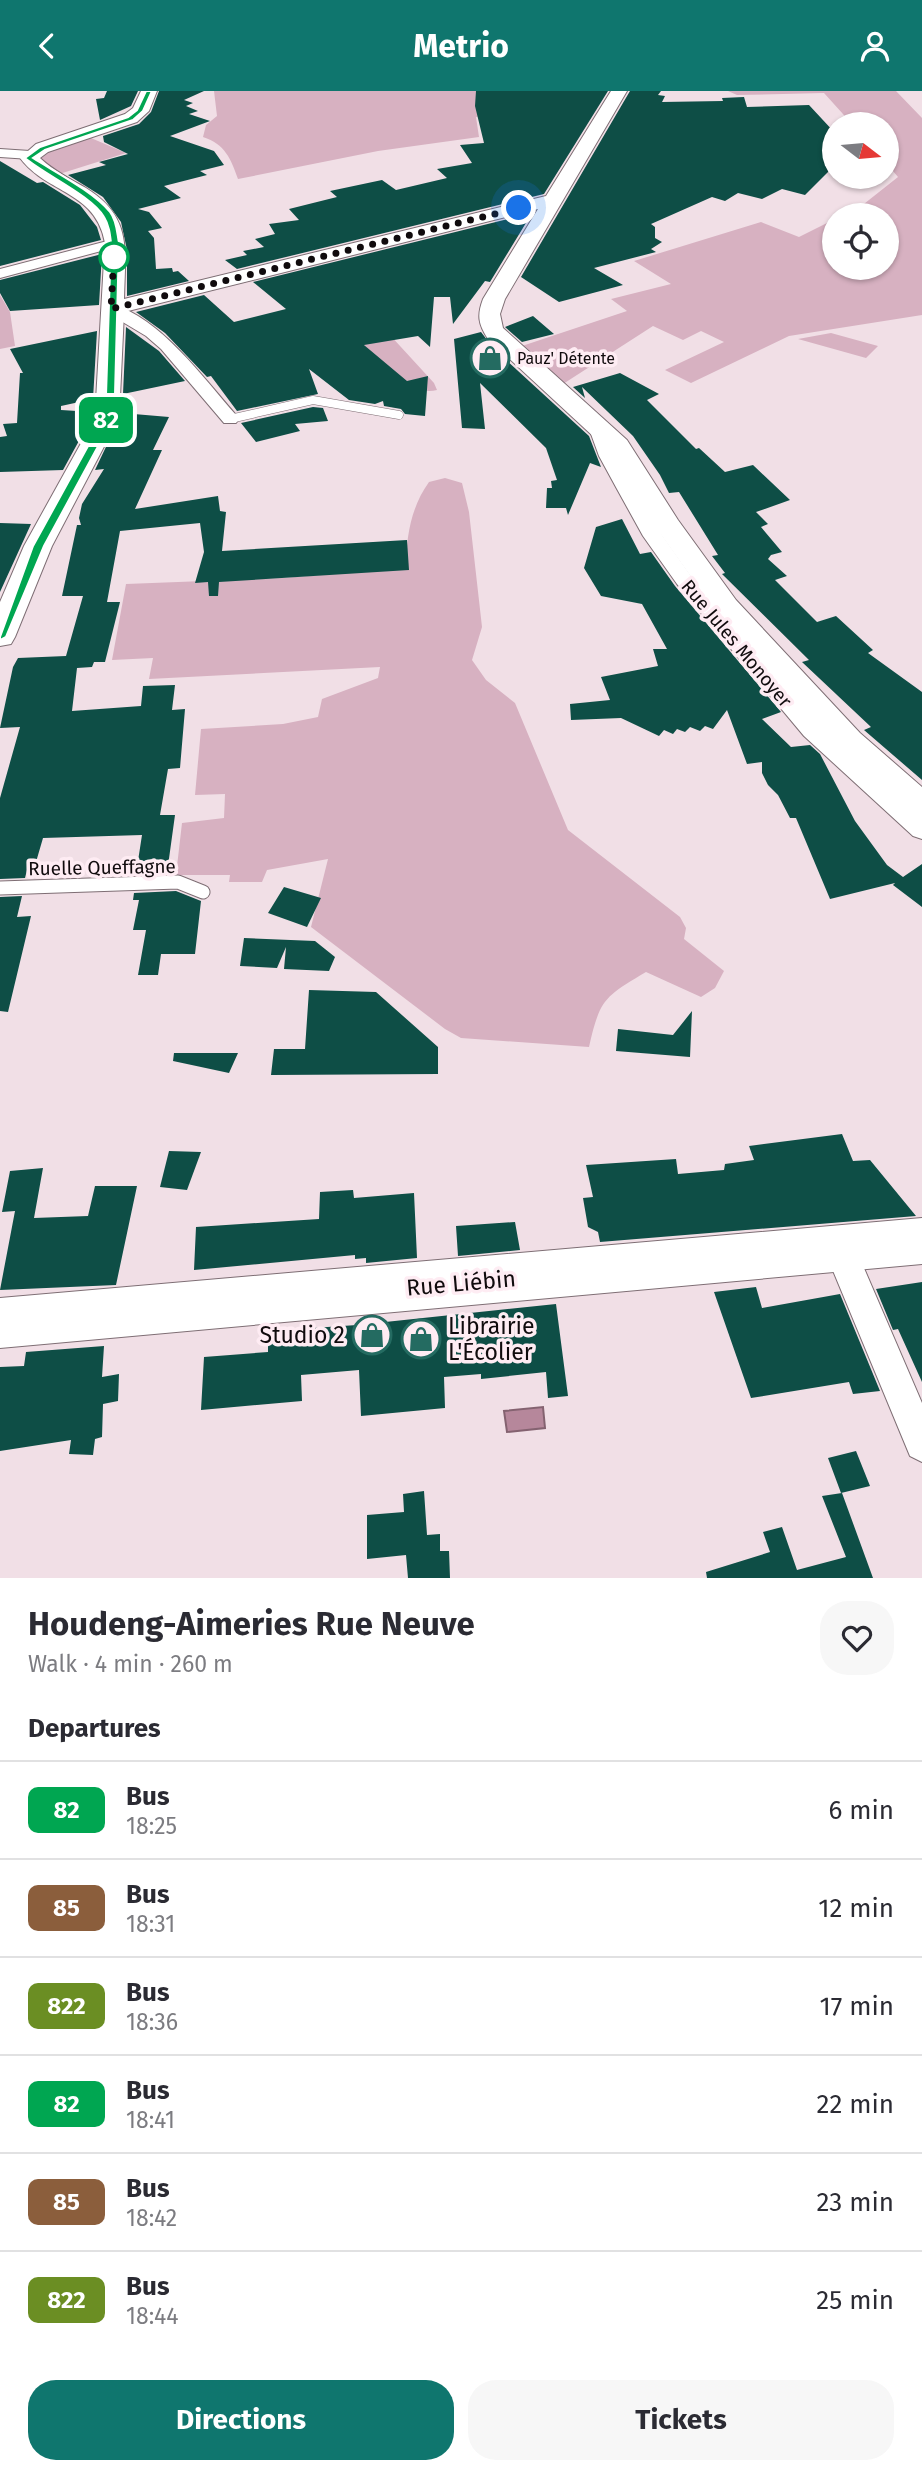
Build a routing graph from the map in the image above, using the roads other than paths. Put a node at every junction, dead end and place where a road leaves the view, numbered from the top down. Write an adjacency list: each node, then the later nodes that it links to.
1 (149, 91): 4 (street)
2 (619, 91): 5 (street)
3 (0, 153): 4 (street)
4 (30, 155): 6 (street)
5 (551, 207): 8 (street); 11 (street, Rue Jules Monoyer)
6 (115, 243): 7 (street); 8 (street)
7 (0, 274)
8 (111, 309): 10 (street); 12 (street)
9 (399, 415): 10 (lane)
10 (230, 419)
11 (596, 423): 13 (street, Rue Jules Monoyer); 14 (street, Rue Jules Monoyer)
12 (0, 637)
13 (922, 806)
14 (922, 831)
15 (0, 888): 16 (lane, Ruelle Queffagne)
16 (203, 892)
17 (922, 1241): 18 (main road, Rue Liébin)
18 (841, 1249): 19 (main road, Rue Liébin); 20 (street)
19 (0, 1323)
20 (922, 1444)

